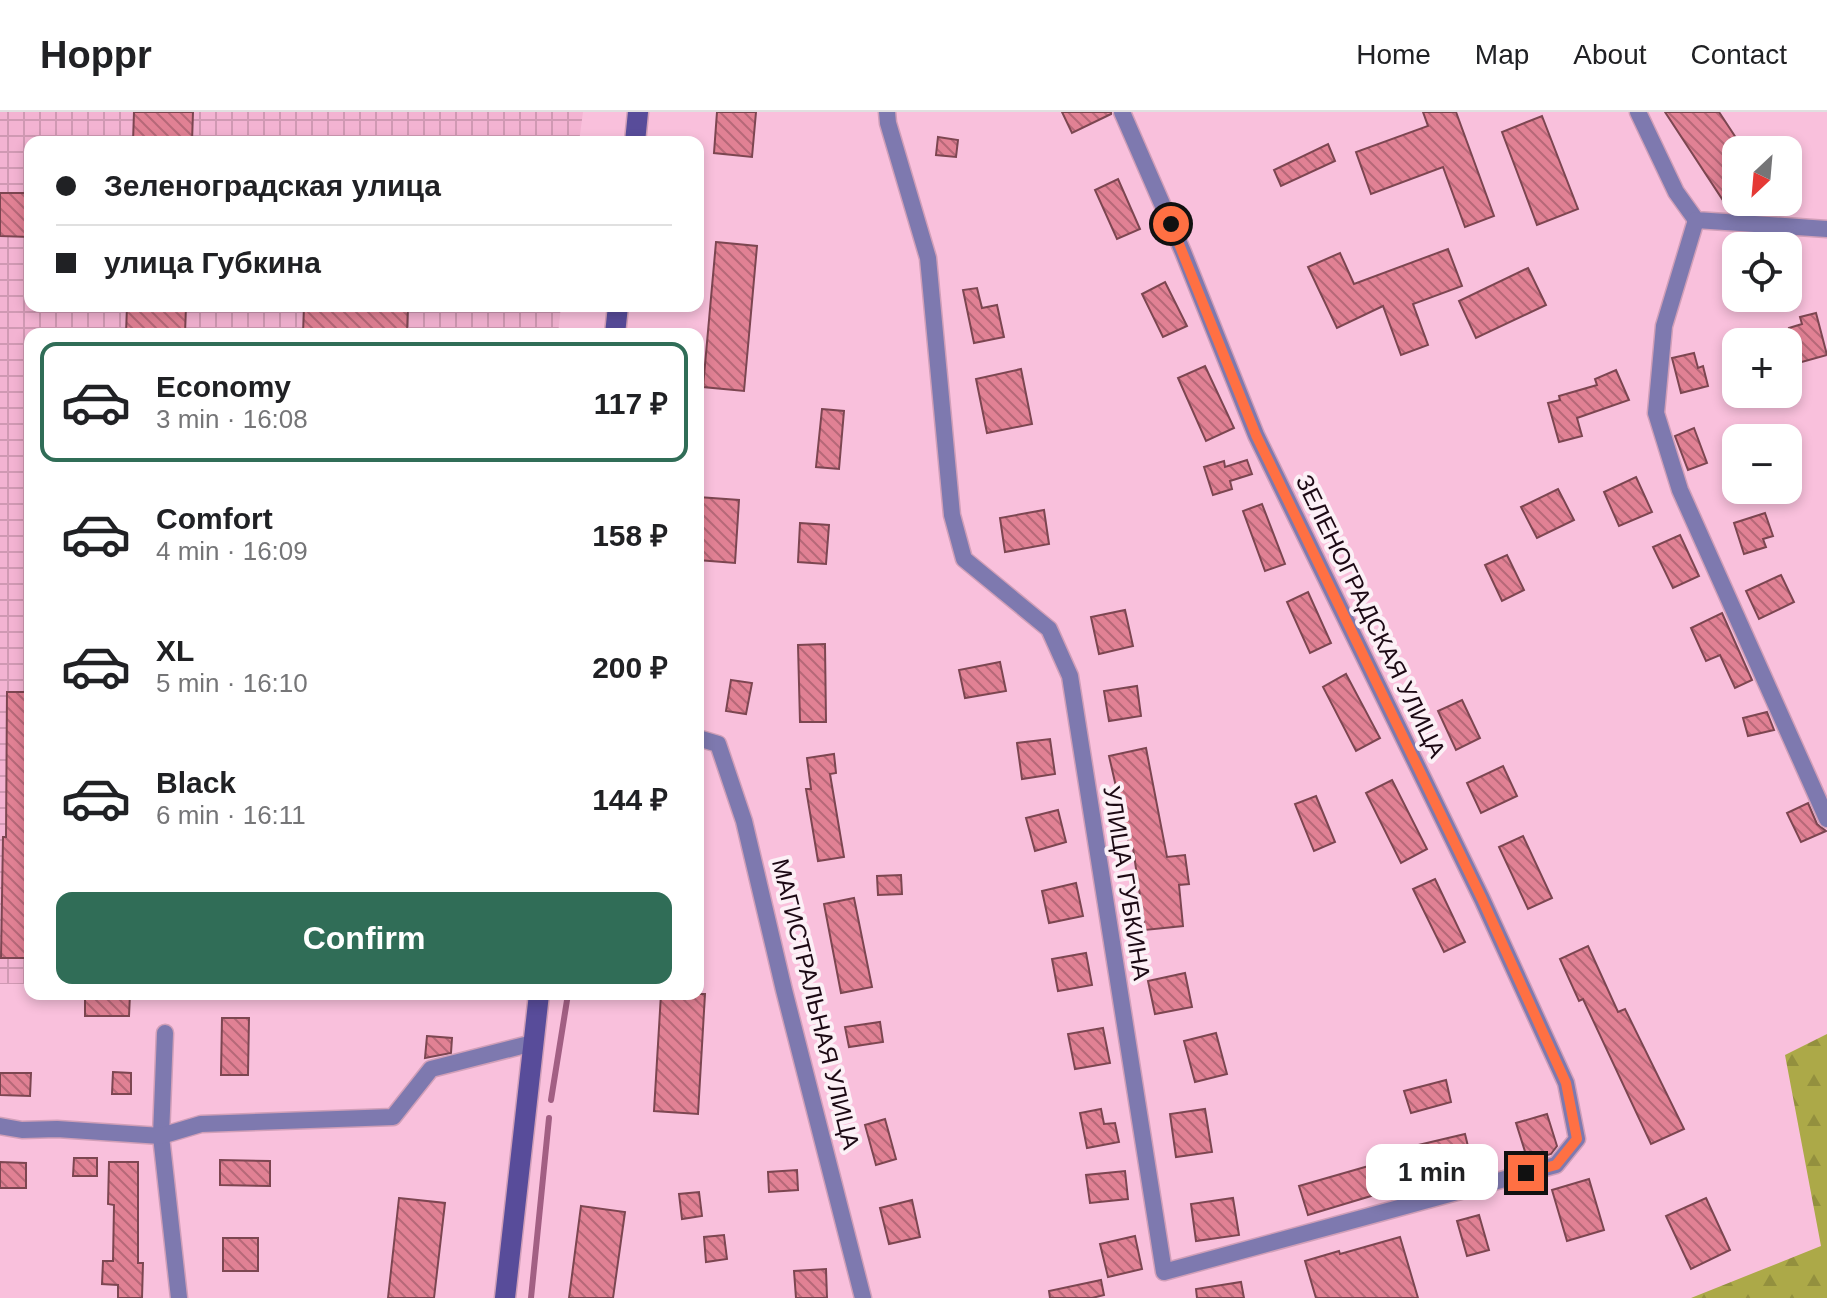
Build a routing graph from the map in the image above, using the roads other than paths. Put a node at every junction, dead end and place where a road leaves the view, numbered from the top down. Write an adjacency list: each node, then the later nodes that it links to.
1 (638, 112): 5 (main road)
2 (887, 112): 15 (street, УЛИЦА ГУБКИНА)
3 (1122, 112): 15 (street, ЗЕЛЕНОГРАДСКАЯ УЛИЦА)
4 (1638, 112): 6 (street)
5 (636, 136)
6 (1696, 220): 7 (street); 9 (street)
7 (1827, 229)
8 (704, 740): 18 (street, МАГИСТРАЛЬНАЯ УЛИЦА)
9 (1827, 819)
10 (538, 1000): 12 (main road)
11 (165, 1033): 14 (street)
12 (533, 1043): 14 (street); 17 (main road)
13 (0, 1126): 14 (street)
14 (161, 1136): 16 (street)
15 (1577, 1139)
16 (179, 1298)
17 (505, 1298)
18 (863, 1298)

